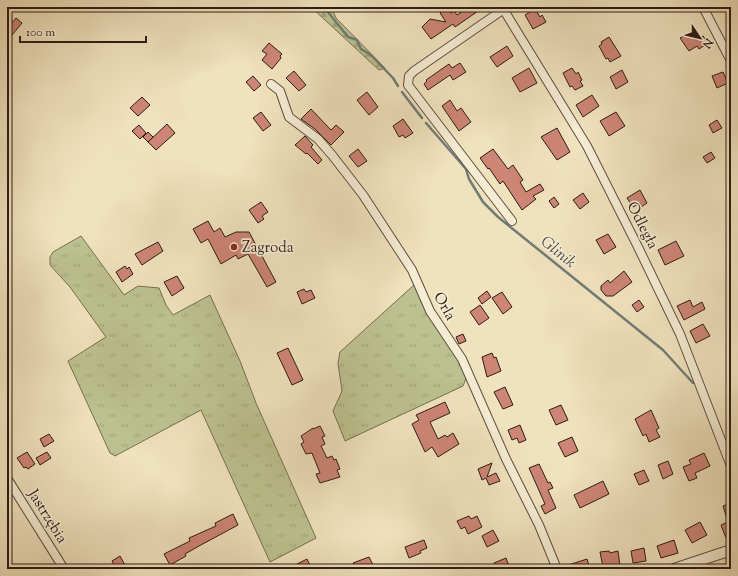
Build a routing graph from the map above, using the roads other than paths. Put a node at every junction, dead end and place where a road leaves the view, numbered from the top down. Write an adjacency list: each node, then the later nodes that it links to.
1 (703, 7): 3 (street)
2 (503, 8): 5 (street, Odległa); 6 (street, Odległa)
3 (731, 61)
4 (271, 84): 10 (street, Orla)
5 (512, 221)
6 (731, 466)
7 (7, 478): 9 (street, Jastrzębia)
8 (731, 550): 11 (street)
9 (64, 569)
10 (557, 569)
11 (674, 569)

